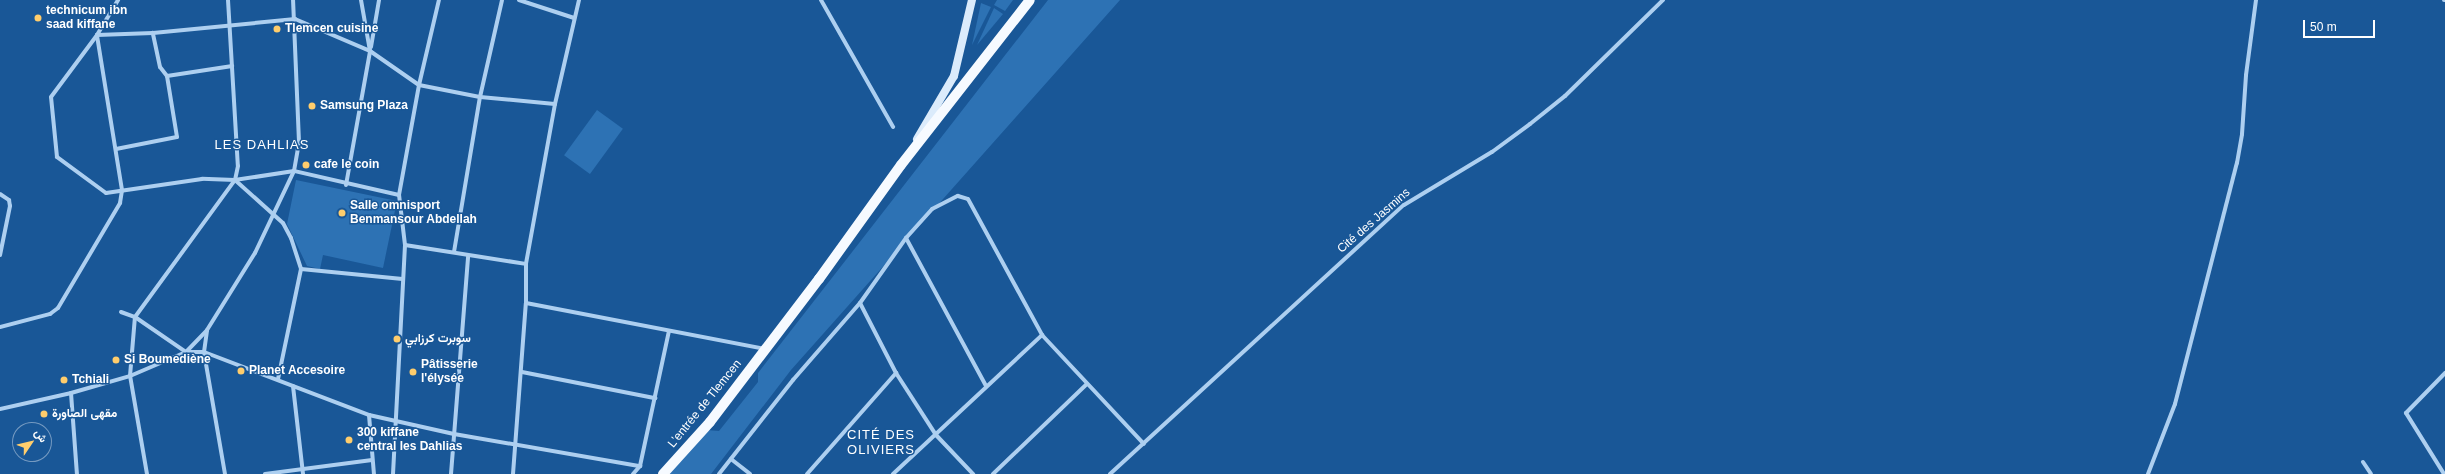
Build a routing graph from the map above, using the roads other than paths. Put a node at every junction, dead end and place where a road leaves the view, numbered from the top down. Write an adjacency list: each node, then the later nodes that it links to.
1 (118, 0): 19 (street)
2 (228, 0): 17 (street)
3 (293, 0): 16 (street)
4 (361, 0): 20 (street)
5 (379, 0): 20 (street)
6 (439, 0): 23 (street)
7 (502, 0): 24 (street)
8 (519, 0): 15 (street)
9 (579, 0): 15 (street)
10 (820, 0): 26 (street)
11 (972, 0): 28 (main road)
12 (1030, 0): 28 (main road, L'entrée de Tlemcen)
13 (1662, 0): 71 (street, Cité des Jasmins)
14 (2256, 0): 96 (street)
15 (574, 18): 25 (street)
16 (295, 19): 17 (street); 20 (street); 29 (street)
17 (230, 24): 18 (street); 21 (street)
18 (153, 33): 19 (street); 22 (street)
19 (97, 35): 27 (street); 32 (street)
20 (370, 51): 23 (street); 31 (street)
21 (232, 66): 22 (street); 30 (street)
22 (167, 76): 27 (street)
23 (419, 85): 24 (street); 34 (street)
24 (480, 96): 25 (street); 38 (street)
25 (555, 104): 41 (street)
26 (893, 127)
27 (116, 149): 32 (street)
28 (901, 165): 52 (main road, L'entrée de Tlemcen)
29 (294, 171): 30 (street); 31 (street); 35 (street)
30 (235, 180): 32 (street); 35 (street); 47 (street)
31 (346, 185): 34 (street)
32 (122, 190): 48 (street)
33 (0, 194): 39 (street)
34 (399, 195): 37 (street)
35 (274, 215): 42 (street); 49 (street)
36 (906, 238): 45 (street); 51 (street); 62 (street)
37 (405, 245): 38 (street); 43 (street)
38 (454, 252): 40 (street)
39 (0, 255)
40 (468, 256): 41 (street); 68 (street)
41 (526, 264): 44 (street)
42 (301, 269): 43 (street); 59 (street)
43 (404, 279): 67 (street)
44 (526, 303): 50 (street); 55 (street)
45 (860, 303): 56 (street); 72 (street)
46 (120, 312): 47 (street)
47 (135, 317): 53 (street); 58 (street)
48 (0, 328)
49 (207, 330): 53 (street); 54 (street)
50 (669, 331): 52 (street); 64 (street)
51 (1042, 335): 60 (street); 62 (street)
52 (766, 349): 88 (main road, L'entrée de Tlemcen)
53 (186, 352): 54 (street); 58 (street)
54 (204, 352): 59 (street); 81 (street)
55 (522, 372): 64 (street); 70 (street)
56 (896, 372): 69 (street); 91 (street)
57 (2445, 373): 77 (street)
58 (130, 376): 63 (street); 80 (street)
59 (278, 379): 61 (street)
60 (1087, 384): 71 (street); 94 (street)
61 (293, 386): 66 (street); 78 (street)
62 (986, 386): 69 (street)
63 (71, 393): 65 (street); 79 (street)
64 (655, 398): 76 (street)
65 (0, 409)
66 (369, 415): 67 (street); 73 (street)
67 (395, 422): 68 (street); 84 (street)
68 (454, 434): 70 (street); 85 (street)
69 (936, 435): 92 (street); 93 (street)
70 (516, 444): 76 (street); 86 (street)
71 (1144, 444): 95 (street, Cité des Jasmins)
72 (732, 459): 89 (street); 90 (street)
73 (372, 460): 78 (street); 83 (street)
74 (2363, 462): 97 (street)
75 (2445, 465): 77 (street)
76 (640, 466): 87 (street)
77 (2440, 468): 98 (street)
78 (303, 472): 82 (street)
79 (77, 474)
80 (147, 474)
81 (226, 474)
82 (265, 474)
83 (374, 474)
84 (393, 474)
85 (452, 474)
86 (513, 474)
87 (633, 474)
88 (662, 474)
89 (719, 474)
90 (750, 474)
91 (807, 474)
92 (894, 474)
93 (973, 474)
94 (993, 474)
95 (1110, 474)
96 (2148, 474)
97 (2371, 474)
98 (2444, 474)

